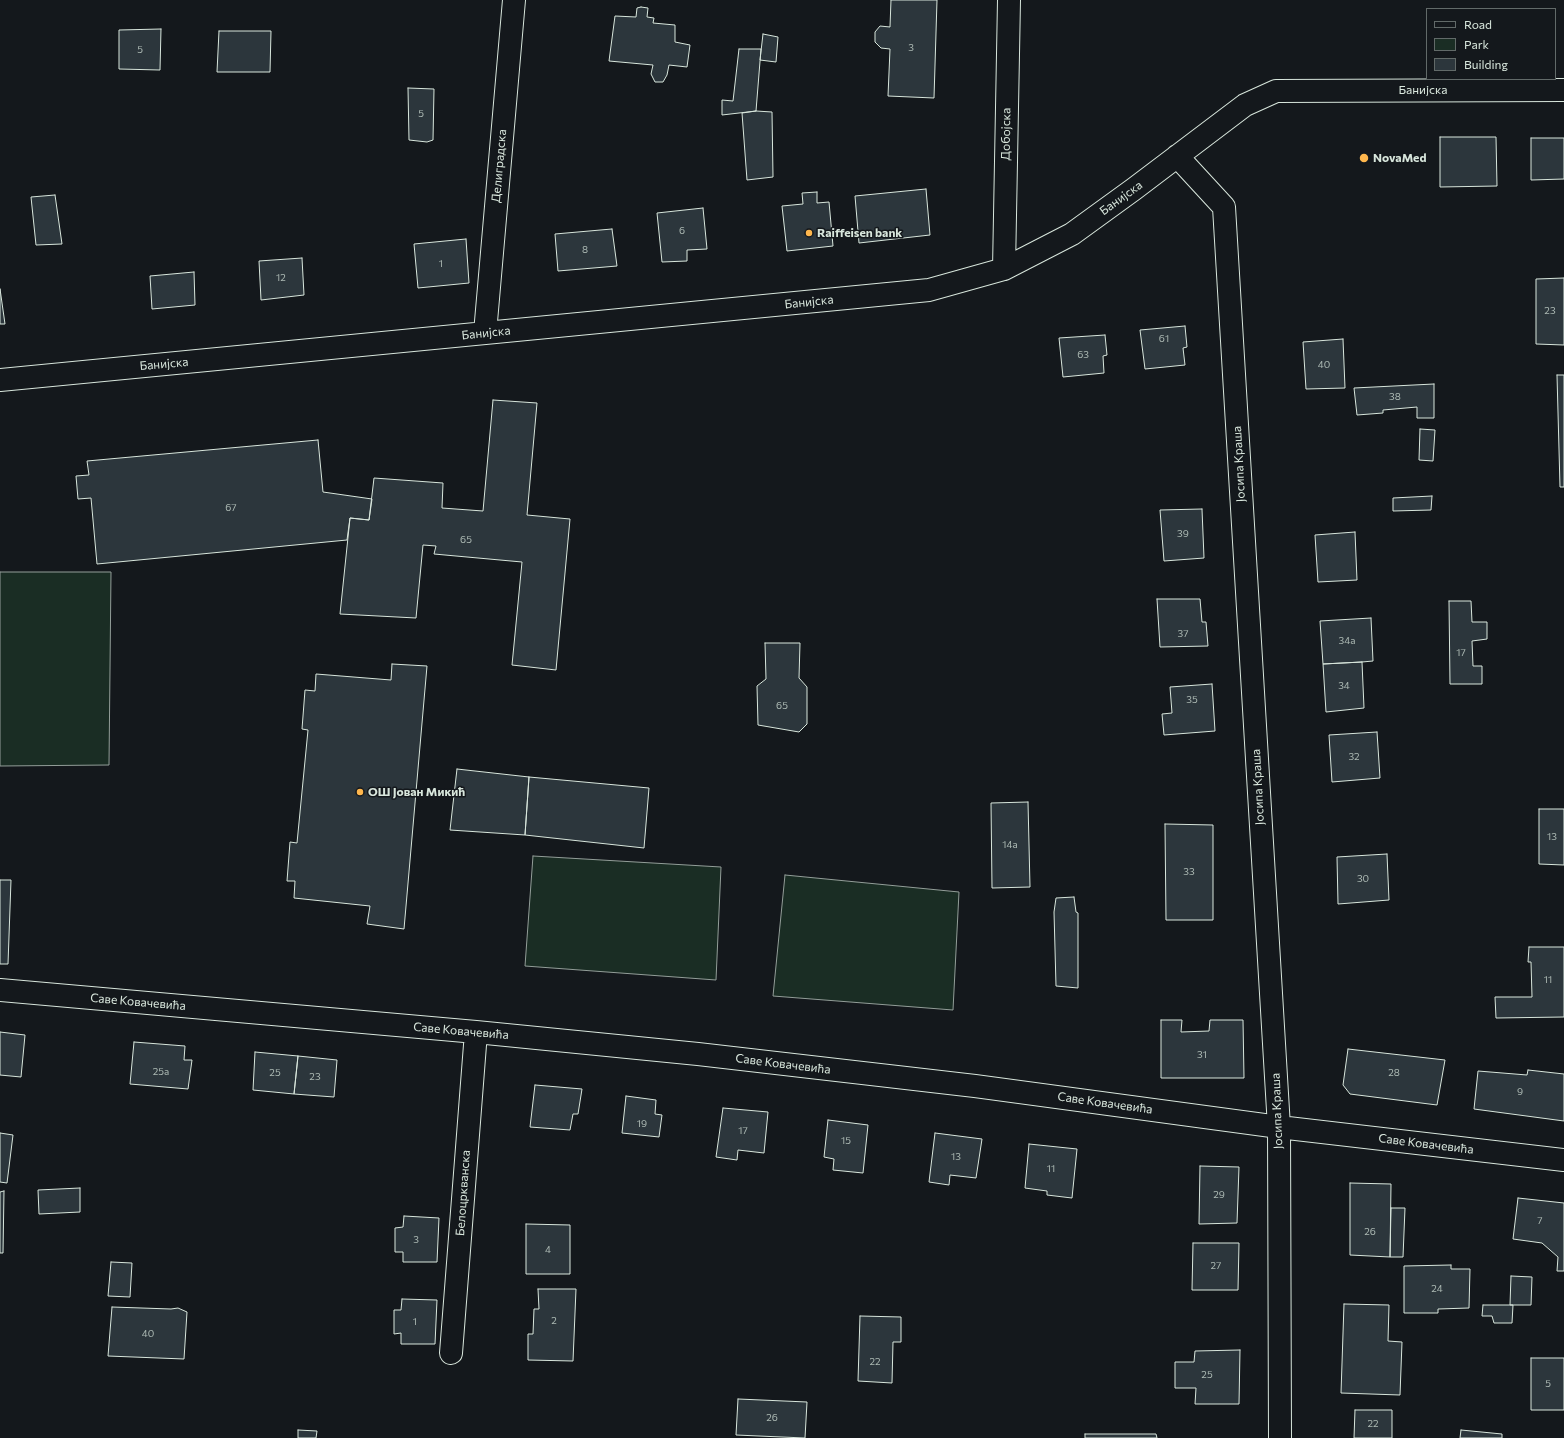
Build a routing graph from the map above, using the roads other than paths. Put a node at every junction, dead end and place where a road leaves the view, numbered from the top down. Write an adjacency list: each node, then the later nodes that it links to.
1 (514, 0): 6 (street, Делиградска)
2 (1008, 0): 5 (street, Добојска)
3 (1564, 90): 4 (street, Банијска)
4 (1177, 156): 5 (street, Банијска); 10 (street, Јосипа Краша)
5 (1004, 269): 6 (street, Банијска)
6 (484, 333): 7 (street, Банијска)
7 (0, 380)
8 (0, 990): 9 (street, Саве Ковачевића)
9 (476, 1032): 10 (street, Саве Ковачевића); 12 (street, Белоцркванска)
10 (1279, 1126): 11 (street, Саве Ковачевића); 13 (street, Јосипа Краша)
11 (1564, 1160)
12 (451, 1353)
13 (1280, 1438)

